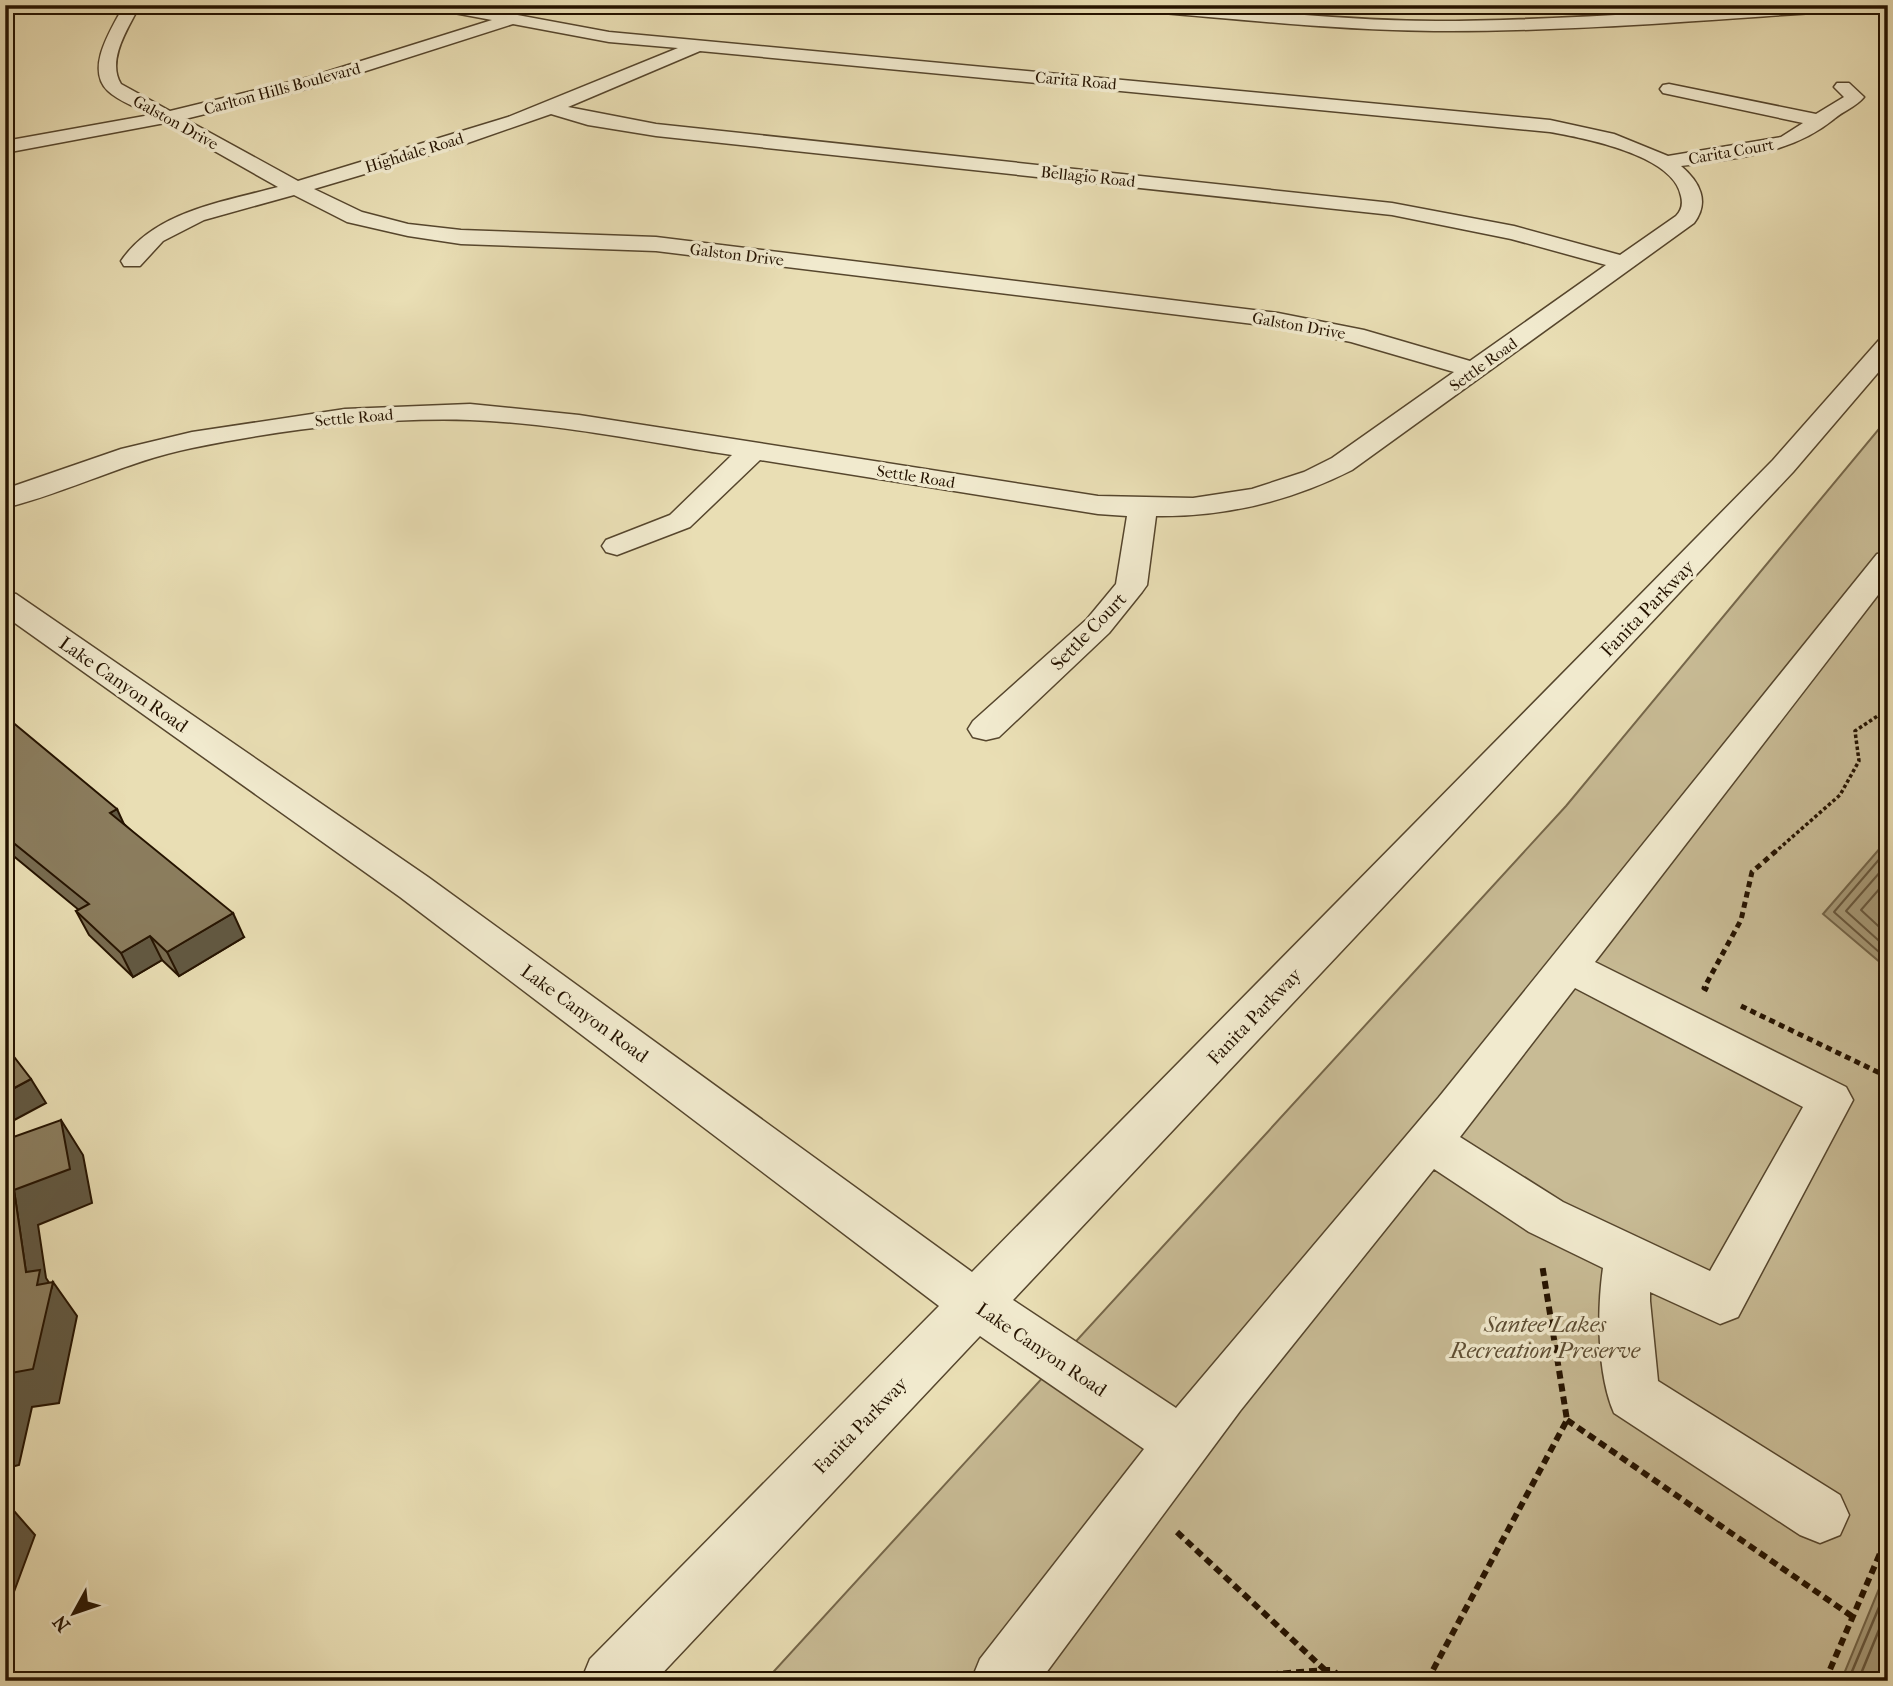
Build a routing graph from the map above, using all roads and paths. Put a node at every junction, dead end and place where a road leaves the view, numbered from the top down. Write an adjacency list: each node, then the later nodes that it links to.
1 (132, 5): 14 (street, Galston Drive)
2 (438, 5): 8 (street, Carita Road)
3 (553, 5): 7 (street, Carlton Hills Boulevard)
4 (1127, 5): 9 (street)
5 (1600, 5): 9 (street)
6 (1857, 5): 9 (street)
7 (512, 12): 8 (street, Carita Road); 10 (street, Carita Road); 14 (street, Carlton Hills Boulevard)
8 (485, 14): 14 (street, Carlton Hills Boulevard)
9 (1627, 19)
10 (701, 44): 13 (street, Highdale Road); 18 (street, Carita Road)
11 (1843, 87): 15 (street, Carita Court)
12 (1669, 89): 15 (street)
13 (550, 108): 19 (street, Highdale Road); 21 (street, Bellagio Road)
14 (159, 113): 16 (street, Carlton Hills Boulevard); 17 (street, Carlton Hills Boulevard); 19 (street, Galston Drive)
15 (1822, 121): 18 (street, Carita Court)
16 (5, 135)
17 (5, 147)
18 (1663, 163): 21 (street, Settle Road)
19 (295, 188): 20 (street, Highdale Road); 23 (street, Galston Drive)
20 (132, 261)
21 (1624, 263): 23 (street, Settle Road)
22 (1888, 345): 39 (street, Fanita Parkway)
23 (1475, 370): 26 (street, Settle Road)
24 (754, 450): 25 (street, Settle Road); 26 (street, Settle Road); 27 (street)
25 (5, 499)
26 (1143, 508): 31 (street, Settle Court)
27 (617, 546)
28 (1888, 561): 32 (street)
29 (5, 601): 39 (street, Lake Canyon Road)
30 (1888, 709): 33 (path)
31 (986, 729)
32 (1567, 966): 36 (street); 38 (street)
33 (1716, 994)
34 (1728, 1000): 35 (path)
35 (1888, 1077)
36 (1429, 1142): 38 (street); 41 (street)
37 (1540, 1250): 40 (path)
38 (1629, 1257): 43 (street)
39 (977, 1305): 41 (street, Lake Canyon Road); 47 (street, Fanita Parkway)
40 (1567, 1420): 45 (path); 51 (path)
41 (1172, 1437): 42 (street)
42 (1141, 1498): 46 (path); 48 (street)
43 (1820, 1516)
44 (1888, 1535): 45 (path)
45 (1853, 1617): 52 (path)
46 (1325, 1670): 49 (path); 50 (path)
47 (612, 1681)
48 (1002, 1681)
49 (1261, 1681)
50 (1346, 1681)
51 (1427, 1681)
52 (1825, 1681)

